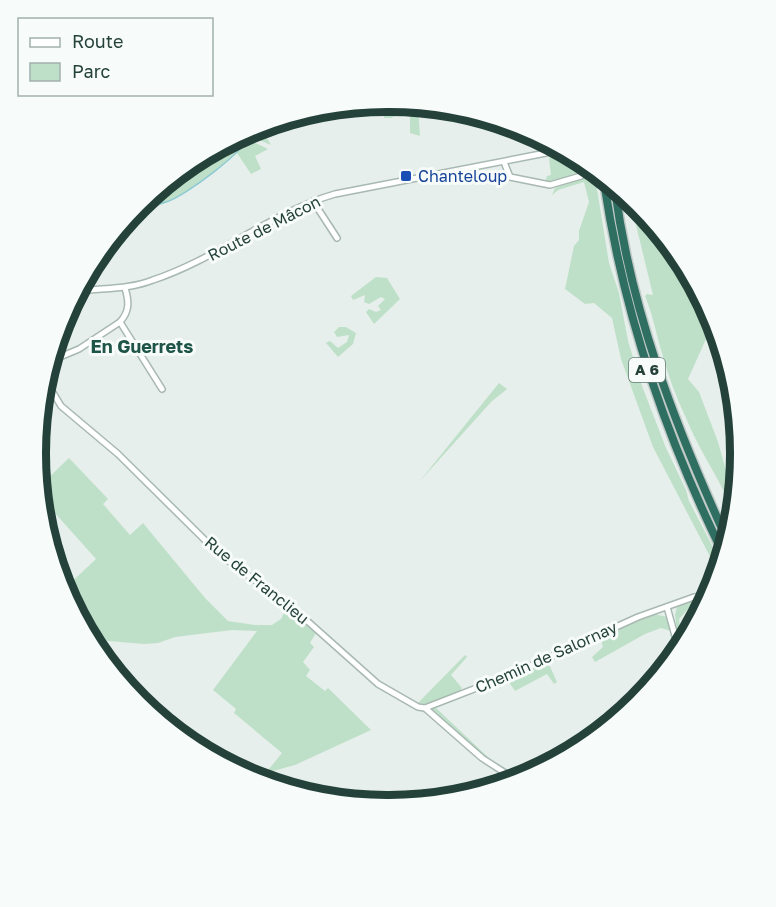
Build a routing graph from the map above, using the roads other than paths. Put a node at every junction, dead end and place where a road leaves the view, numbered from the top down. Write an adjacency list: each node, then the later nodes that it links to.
1 (549, 152): 2 (street, Route de Mâcon)
2 (504, 162): 3 (street); 5 (street, Route de Mâcon)
3 (581, 176)
4 (606, 191): 15 (highway, A 6)
5 (313, 201): 7 (street); 8 (street, Route de Mâcon)
6 (617, 201): 14 (highway, A 6)
7 (337, 238)
8 (125, 288): 9 (street, Route de Mâcon); 10 (street)
9 (88, 291)
10 (120, 322): 11 (street); 12 (street)
11 (61, 357)
12 (162, 389)
13 (52, 391): 19 (street, Rue de Franclieu)
14 (721, 527)
15 (718, 542)
16 (698, 596): 17 (street, Chemin de Salornay)
17 (667, 607): 18 (street); 19 (street, Chemin de Salornay)
18 (675, 638)
19 (425, 708): 20 (street, Rue de Franclieu)
20 (506, 774)

